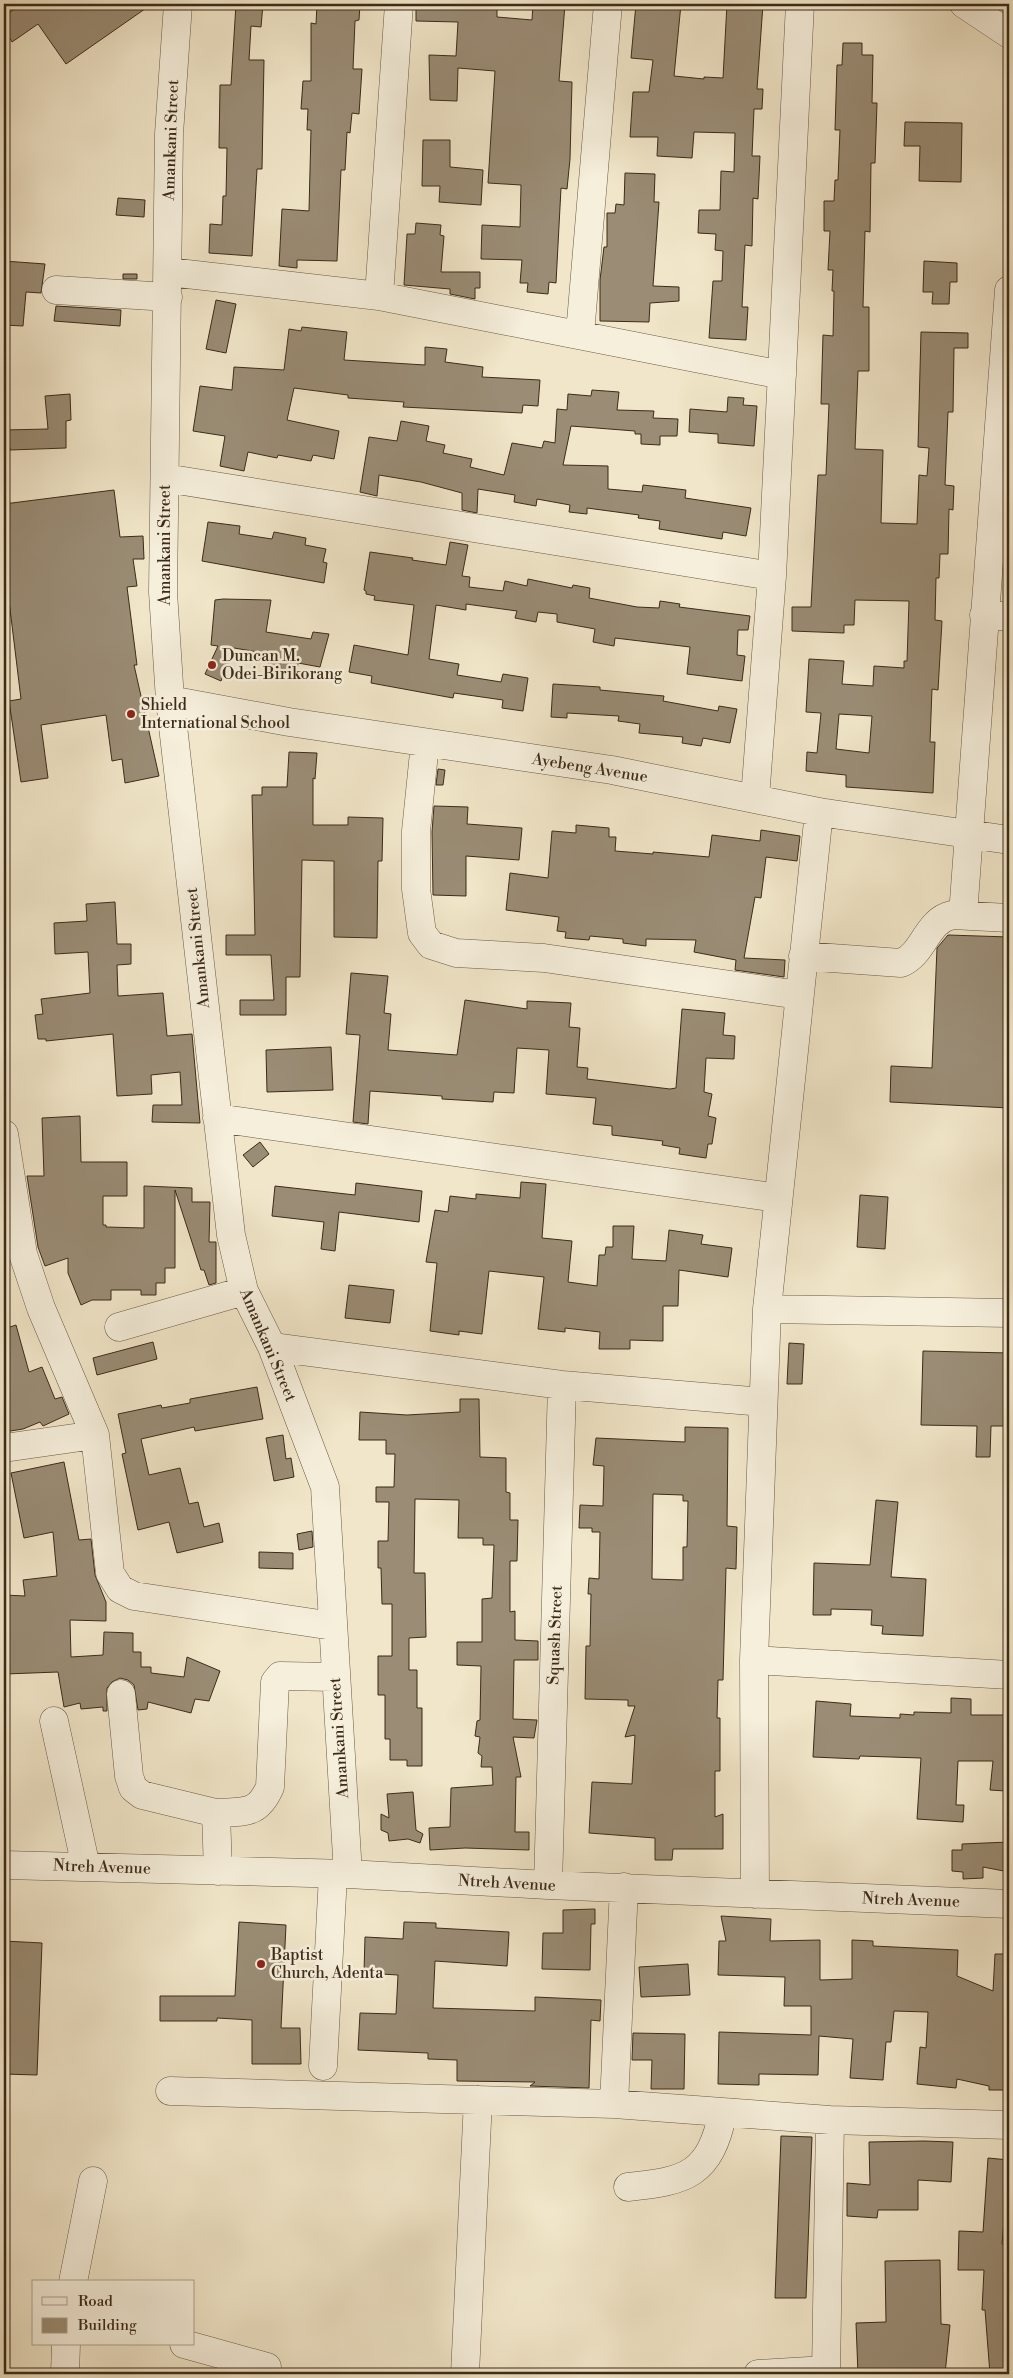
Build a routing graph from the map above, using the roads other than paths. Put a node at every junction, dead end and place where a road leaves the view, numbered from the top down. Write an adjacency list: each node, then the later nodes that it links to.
1 (178, 4): 7 (street, Amankani Street)
2 (399, 4): 10 (street)
3 (608, 4): 11 (street)
4 (800, 4): 12 (street)
5 (964, 4): 6 (street)
6 (1009, 34)
7 (168, 284): 8 (street); 10 (street); 14 (street, Amankani Street)
8 (56, 290)
9 (1009, 290): 13 (street)
10 (379, 296): 11 (street)
11 (580, 334): 12 (street)
12 (782, 374): 15 (street)
13 (1004, 406): 16 (street)
14 (165, 478): 15 (street); 17 (street, Amankani Street)
15 (772, 576): 19 (street)
16 (997, 616): 21 (street)
17 (170, 700): 18 (street, Ayebeng Avenue); 27 (street, Amankani Street)
18 (425, 742): 19 (street, Ayebeng Avenue); 26 (street)
19 (756, 798): 20 (street, Ayebeng Avenue)
20 (820, 812): 21 (street, Ayebeng Avenue); 25 (street)
21 (971, 834): 22 (street, Ayebeng Avenue); 23 (street)
22 (1009, 840)
23 (964, 916): 24 (street); 25 (street)
24 (1009, 918)
25 (803, 956): 26 (street)
26 (799, 995): 29 (street)
27 (217, 1118): 29 (street); 30 (street, Amankani Street)
28 (4, 1134): 37 (street)
29 (778, 1198): 31 (street)
30 (244, 1291): 33 (street); 34 (street, Amankani Street)
31 (767, 1309): 32 (street); 36 (street)
32 (1009, 1313)
33 (119, 1327)
34 (272, 1347): 35 (street); 39 (street, Amankani Street)
35 (562, 1385): 36 (street); 50 (street, Squash Street)
36 (763, 1402): 40 (street)
37 (94, 1435): 38 (street); 39 (street)
38 (4, 1448)
39 (333, 1626): 42 (street, Amankani Street)
40 (754, 1660): 41 (street); 52 (street)
41 (1009, 1675)
42 (335, 1677): 45 (street); 49 (street, Amankani Street)
43 (121, 1694): 45 (street)
44 (54, 1721): 47 (street)
45 (216, 1812): 48 (street)
46 (4, 1865): 47 (street, Ntreh Avenue)
47 (86, 1866): 48 (street, Ntreh Avenue)
48 (218, 1871): 49 (street, Ntreh Avenue)
49 (340, 1875): 50 (street, Ntreh Avenue); 54 (street, Amankani Street)
50 (548, 1886): 51 (street, Ntreh Avenue)
51 (624, 1887): 52 (street, Ntreh Avenue); 57 (street)
52 (755, 1894): 53 (street, Ntreh Avenue)
53 (1009, 1904)
54 (323, 2066)
55 (170, 2092): 56 (street)
56 (478, 2100): 57 (street); 69 (street)
57 (614, 2104): 58 (street)
58 (723, 2112): 59 (street); 62 (street)
59 (830, 2120): 60 (street); 67 (street)
60 (1009, 2125)
61 (93, 2181): 63 (street)
62 (628, 2187)
63 (73, 2280)
64 (66, 2346): 68 (street)
65 (191, 2346): 66 (street)
66 (267, 2367)
67 (826, 2372): 70 (street)
68 (65, 2374)
69 (465, 2374)
70 (758, 2374)

